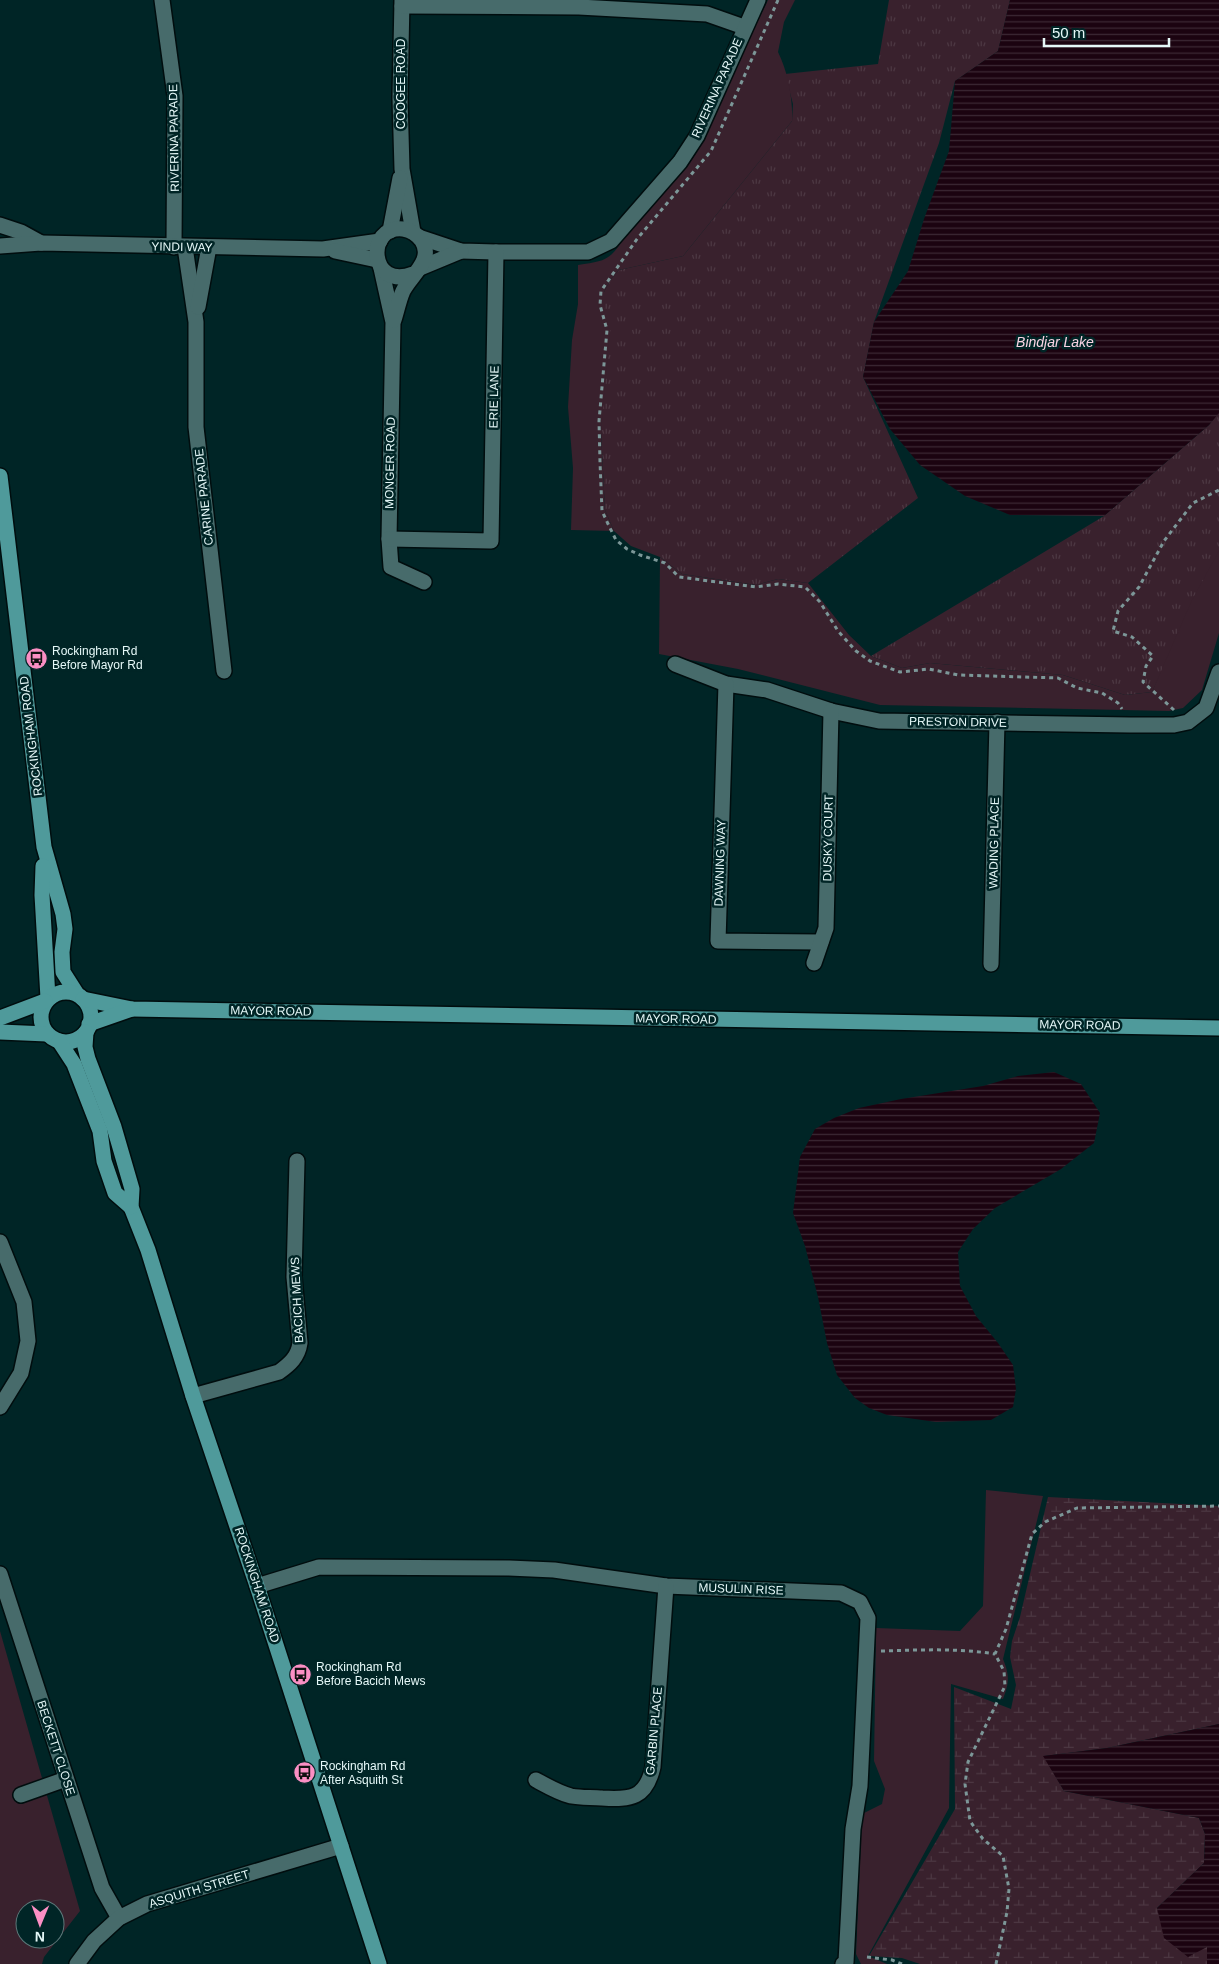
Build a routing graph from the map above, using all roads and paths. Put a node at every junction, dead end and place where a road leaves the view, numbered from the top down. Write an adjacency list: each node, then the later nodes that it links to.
1 (162, 0): 14 (street, RIVERINA PARADE)
2 (758, 0): 6 (street, RIVERINA PARADE)
3 (778, 0): 34 (path)
4 (402, 3): 5 (street); 7 (street, COOGEE ROAD)
5 (580, 4): 6 (street)
6 (744, 28): 11 (street, RIVERINA PARADE)
7 (402, 169): 9 (street, COOGEE ROAD); 10 (street, COOGEE ROAD)
8 (0, 225): 12 (street, YINDI WAY)
9 (416, 234): 10 (street, YINDI WAY); 17 (street, YINDI WAY); 20 (street)
10 (385, 236): 16 (street, YINDI WAY); 19 (street)
11 (611, 241): 18 (street, YINDI WAY)
12 (41, 243): 13 (street, YINDI WAY); 14 (street, YINDI WAY)
13 (0, 246)
14 (180, 247): 15 (street, YINDI WAY); 21 (street, CARINE PARADE)
15 (209, 247): 16 (street, YINDI WAY); 21 (street, CARINE PARADE)
16 (323, 249): 19 (street, YINDI WAY)
17 (460, 251): 18 (street, YINDI WAY); 20 (street, YINDI WAY)
18 (496, 252): 25 (street, ERIE LANE)
19 (379, 264): 20 (street, YINDI WAY); 22 (street, MONGER ROAD)
20 (417, 271): 22 (street, MONGER ROAD)
21 (196, 322): 28 (street, CARINE PARADE)
22 (393, 322): 25 (street, MONGER ROAD)
23 (0, 476): 35 (main road, ROCKINGHAM ROAD)
24 (1219, 490): 33 (path)
25 (389, 539): 26 (street, MONGER ROAD)
26 (424, 582)
27 (675, 664): 30 (street, PRESTON DRIVE)
28 (224, 671)
29 (1218, 675): 33 (street)
30 (726, 684): 31 (street, PRESTON DRIVE); 36 (street, DAWNING WAY)
31 (831, 712): 32 (street, PRESTON DRIVE); 36 (street, DUSKY COURT)
32 (997, 722): 34 (street, PRESTON DRIVE); 38 (street, WADING PLACE)
33 (1188, 722): 34 (street, PRESTON DRIVE)
34 (1130, 725)
35 (44, 847): 39 (main road, ROCKINGHAM ROAD); 40 (main road, ROCKINGHAM ROAD)
36 (821, 942): 37 (street, DUSKY COURT)
37 (814, 963)
38 (991, 964)
39 (80, 996): 40 (main road); 41 (main road, MAYOR ROAD); 43 (main road)
40 (47, 1000): 42 (main road); 46 (main road)
41 (132, 1009): 43 (main road, MAYOR ROAD); 44 (main road, MAYOR ROAD)
42 (0, 1018)
43 (88, 1028): 46 (main road); 48 (main road, ROCKINGHAM ROAD)
44 (1219, 1028)
45 (0, 1032): 46 (main road)
46 (53, 1037): 48 (main road, ROCKINGHAM ROAD)
47 (297, 1161): 50 (street, BACICH MEWS)
48 (131, 1208): 50 (main road, ROCKINGHAM ROAD)
49 (0, 1242): 51 (street)
50 (193, 1396): 54 (main road, ROCKINGHAM ROAD)
51 (0, 1407)
52 (1219, 1506): 57 (path)
53 (0, 1574): 58 (street, BECKETT CLOSE)
54 (257, 1586): 55 (street, MUSULIN RISE); 61 (main road, ROCKINGHAM ROAD)
55 (666, 1586): 56 (street, MUSULIN RISE); 59 (street, GARBIN PLACE)
56 (866, 1651): 57 (path); 66 (street, MUSULIN RISE)
57 (995, 1654): 68 (path)
58 (66, 1779): 60 (street); 62 (street, BECKETT CLOSE)
59 (536, 1780)
60 (21, 1795)
61 (341, 1846): 62 (street, ASQUITH STREET); 65 (main road, ROCKINGHAM ROAD)
62 (119, 1918): 64 (street, ASQUITH STREET)
63 (867, 1957): 67 (path)
64 (77, 1964)
65 (379, 1964)
66 (843, 1964)
67 (902, 1964)
68 (996, 1964)

